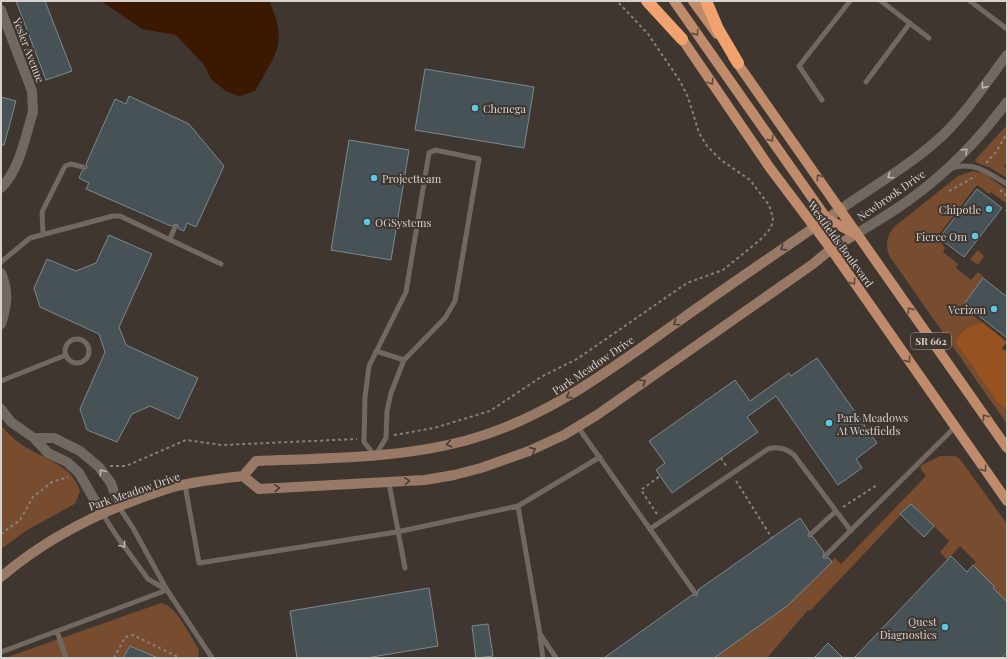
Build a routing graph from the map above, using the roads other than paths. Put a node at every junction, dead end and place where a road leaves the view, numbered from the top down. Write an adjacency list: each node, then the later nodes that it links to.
1 (647, 1): 14 (highway)
2 (655, 1): 14 (main road, Westfields Boulevard / SR 662)
3 (674, 1): 25 (main road, one-way to 25)
4 (693, 1): 16 (main road, Westfields Boulevard / SR 662)
5 (706, 1): 16 (highway)
6 (850, 1): 18 (lane)
7 (881, 1): 10 (lane)
8 (970, 1): 12 (lane)
9 (1, 10): 11 (street, Yesler Avenue)
10 (910, 23): 13 (lane); 17 (lane)
11 (4, 29): 23 (street, Yesler Avenue)
12 (1007, 29)
13 (929, 38)
14 (682, 39): 27 (main road, Westfields Boulevard / SR 662, one-way to 27)
15 (1007, 55): 24 (street, Newbrook Drive, one-way to 24)
16 (738, 63): 24 (main road, Westfields Boulevard / SR 662, one-way to 16)
17 (866, 82)
18 (822, 100)
19 (1007, 102): 21 (street, Newbrook Drive, one-way to 19)
20 (84, 167): 29 (lane)
21 (947, 169): 22 (lane); 28 (street, Newbrook Drive)
22 (1007, 184)
23 (1, 188)
24 (841, 209): 25 (street, Newbrook Drive); 28 (main road, Westfields Boulevard / SR 662)
25 (827, 219): 27 (street, Newbrook Drive); 28 (main road)
26 (175, 227): 30 (lane)
27 (815, 227): 31 (main road, Westfields Boulevard / SR 662); 45 (street, Park Meadow Drive, one-way to 45)
28 (856, 234): 31 (street, Newbrook Drive); 44 (main road, Westfields Boulevard / SR 662, one-way to 28)
29 (43, 235): 30 (lane); 32 (lane)
30 (170, 239): 33 (lane)
31 (831, 249): 41 (street, Newbrook Drive, one-way to 31); 42 (main road, Westfields Boulevard / SR 662, one-way to 42)
32 (1, 262)
33 (221, 264)
34 (1, 273): 35 (street)
35 (1, 324)
36 (376, 351): 38 (lane); 38 (lane); 45 (lane)
37 (66, 355): 37 (lane); 39 (lane)
38 (404, 360): 45 (lane)
39 (1, 381)
40 (1, 409): 43 (street)
41 (578, 427): 46 (lane); 48 (street, one-way to 41)
42 (955, 427): 50 (main road, Westfields Boulevard / SR 662, one-way to 50); 56 (lane)
43 (34, 438): 51 (street, one-way to 43); 54 (street)
44 (1007, 448)
45 (375, 456): 47 (street, Park Meadow Drive)
46 (600, 457): 52 (lane); 55 (lane)
47 (243, 476): 48 (street, one-way to 48); 49 (street, Park Meadow Drive)
48 (389, 483): 57 (lane)
49 (185, 485): 51 (street, Park Meadow Drive); 57 (lane)
50 (1007, 501)
51 (119, 506): 54 (street, Park Meadow Drive); 62 (lane)
52 (518, 506): 57 (lane); 65 (lane)
53 (836, 511): 55 (lane); 56 (lane); 58 (lane)
54 (102, 513): 61 (street, Park Meadow Drive); 62 (lane, one-way to 62)
55 (650, 529): 63 (lane)
56 (851, 531): 59 (lane)
57 (397, 532): 60 (lane)
58 (811, 534)
59 (826, 555)
60 (405, 568)
61 (1, 577)
62 (167, 590): 64 (lane); 68 (lane)
63 (695, 593)
64 (56, 631): 66 (lane); 67 (lane)
65 (540, 634): 69 (lane); 70 (lane)
66 (1, 652)
67 (66, 658)
68 (212, 658)
69 (543, 658)
70 (556, 658)

